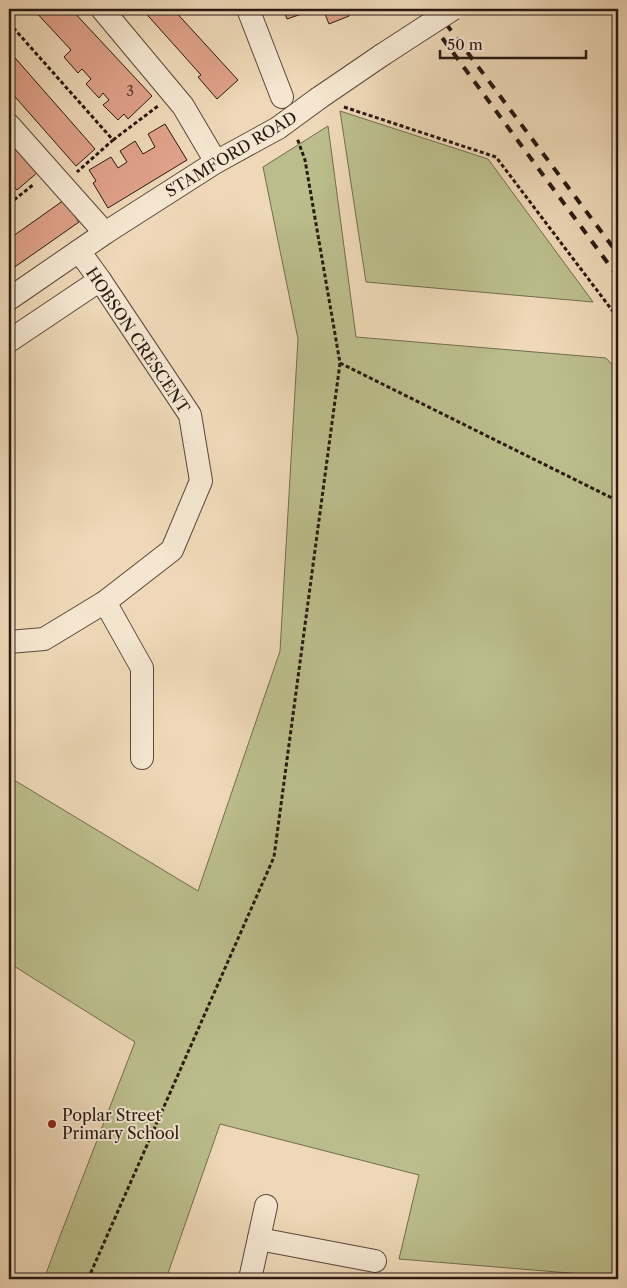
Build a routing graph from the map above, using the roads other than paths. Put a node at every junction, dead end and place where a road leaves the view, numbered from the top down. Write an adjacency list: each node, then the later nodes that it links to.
1 (102, 9): 6 (street)
2 (248, 9): 4 (street)
3 (453, 9): 6 (street, STAMFORD ROAD, bridge)
4 (282, 97)
5 (9, 125): 7 (street)
6 (216, 162): 7 (street, STAMFORD ROAD)
7 (106, 233): 8 (street, STAMFORD ROAD)
8 (78, 251): 9 (street, HOBSON CRESCENT); 10 (street, STAMFORD ROAD)
9 (100, 280): 11 (street); 12 (street, HOBSON CRESCENT)
10 (9, 299)
11 (9, 341)
12 (105, 602): 13 (street, HOBSON CRESCENT); 14 (street)
13 (9, 642)
14 (142, 758)
15 (266, 1206): 16 (street)
16 (259, 1239): 17 (street); 18 (street)
17 (375, 1261)
18 (250, 1279)

